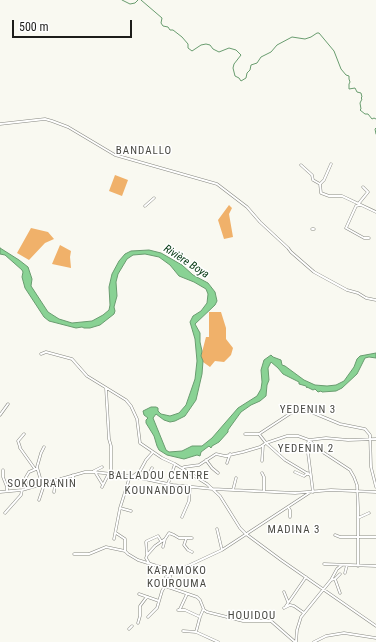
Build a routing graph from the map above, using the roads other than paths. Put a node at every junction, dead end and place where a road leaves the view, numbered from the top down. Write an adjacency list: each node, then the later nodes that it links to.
1 (0, 124): 11 (street)
2 (331, 164): 4 (street)
3 (302, 165): 4 (street)
4 (320, 184): 7 (street)
5 (363, 188): 7 (street)
6 (154, 198): 8 (street)
7 (360, 205): 9 (street); 10 (street)
8 (145, 206)
9 (376, 212)
10 (369, 238)
11 (376, 300)
12 (41, 354): 13 (street)
13 (106, 388): 25 (street); 38 (street)
14 (8, 404): 15 (street)
15 (0, 415)
16 (24, 434): 34 (street)
17 (245, 434): 18 (street)
18 (259, 434): 19 (street); 22 (street)
19 (371, 439): 20 (street); 21 (street); 51 (street)
20 (376, 439)
21 (309, 440): 22 (street); 41 (street); 63 (street)
22 (266, 443): 23 (street); 41 (street)
23 (263, 445): 26 (street); 28 (street)
24 (44, 447): 34 (street)
25 (153, 452): 30 (street); 43 (street)
26 (230, 454): 27 (street); 29 (street)
27 (206, 460): 33 (street); 39 (street)
28 (262, 461)
29 (227, 463)
30 (175, 464): 33 (street); 48 (street)
31 (102, 467): 36 (street)
32 (152, 468): 46 (street)
33 (183, 468): 53 (street)
34 (36, 469): 47 (street); 52 (street)
35 (3, 470): 56 (street)
36 (94, 472): 38 (street); 38 (street); 42 (street)
37 (295, 472): 41 (street)
38 (110, 473): 43 (street)
39 (218, 473)
40 (262, 473): 57 (street)
41 (309, 474): 62 (street)
42 (73, 475): 45 (street); 49 (street)
43 (132, 476): 46 (street); 68 (street)
44 (236, 478): 55 (street)
45 (55, 480): 47 (street); 59 (street)
46 (149, 480): 48 (street)
47 (41, 484): 52 (street); 66 (street)
48 (168, 484): 50 (street)
49 (73, 486)
50 (190, 487): 53 (street); 72 (street)
51 (376, 487)
52 (26, 489): 54 (street)
53 (213, 489): 55 (street); 77 (street)
54 (22, 490): 56 (street); 70 (street)
55 (233, 490): 57 (street)
56 (7, 491): 58 (street)
57 (264, 491): 60 (street)
58 (0, 492)
59 (54, 492)
60 (305, 492): 61 (street); 65 (street)
61 (310, 492): 62 (street); 65 (street)
62 (313, 492): 63 (street)
63 (358, 492): 64 (street); 74 (street)
64 (376, 492)
65 (302, 497): 67 (street)
66 (40, 500)
67 (288, 507): 73 (street); 77 (street)
68 (120, 508): 69 (street); 76 (street)
69 (131, 511)
70 (5, 512)
71 (369, 513): 74 (street)
72 (182, 517)
73 (290, 517)
74 (358, 518): 80 (street)
75 (217, 529): 89 (street)
76 (116, 533): 84 (street); 90 (street)
77 (246, 534): 89 (street); 106 (street)
78 (335, 535): 80 (street)
79 (155, 537): 86 (street); 87 (street); 93 (street)
80 (358, 537): 81 (street); 98 (street)
81 (376, 537)
82 (186, 538): 83 (street); 85 (street); 91 (street)
83 (192, 538)
84 (114, 539)
85 (165, 539): 86 (street); 88 (street)
86 (161, 541): 87 (street)
87 (157, 544): 93 (street)
88 (163, 547)
89 (222, 550): 101 (street)
90 (125, 551): 92 (street); 94 (street)
91 (192, 552)
92 (74, 554)
93 (146, 555): 94 (street)
94 (149, 563): 100 (street)
95 (324, 564): 97 (street)
96 (347, 565): 97 (street); 98 (street); 102 (street)
97 (342, 566): 108 (street)
98 (358, 566): 99 (street)
99 (376, 566)
100 (170, 570): 101 (street); 104 (street)
101 (178, 571): 104 (street)
102 (345, 573)
103 (340, 574): 107 (street)
104 (170, 575): 105 (street); 109 (street)
105 (166, 577)
106 (306, 577): 110 (street); 117 (street)
107 (334, 579): 108 (street); 114 (street)
108 (331, 580): 110 (street)
109 (165, 586): 112 (street); 116 (street)
110 (323, 589): 120 (street); 125 (street)
111 (284, 592): 117 (street)
112 (187, 593): 119 (street); 122 (street)
113 (139, 594): 115 (street)
114 (340, 594)
115 (148, 597): 116 (street); 123 (street)
116 (159, 601): 121 (street)
117 (289, 604): 118 (street); 120 (street)
118 (285, 607)
119 (204, 610): 122 (street); 131 (street)
120 (304, 614): 131 (street)
121 (148, 617)
122 (200, 617): 128 (street)
123 (138, 623)
124 (132, 626): 126 (street)
125 (376, 626)
126 (129, 629)
127 (183, 631): 128 (street)
128 (196, 632): 130 (street)
129 (376, 638): 132 (street)
130 (218, 642)
131 (294, 642)
132 (314, 642)

